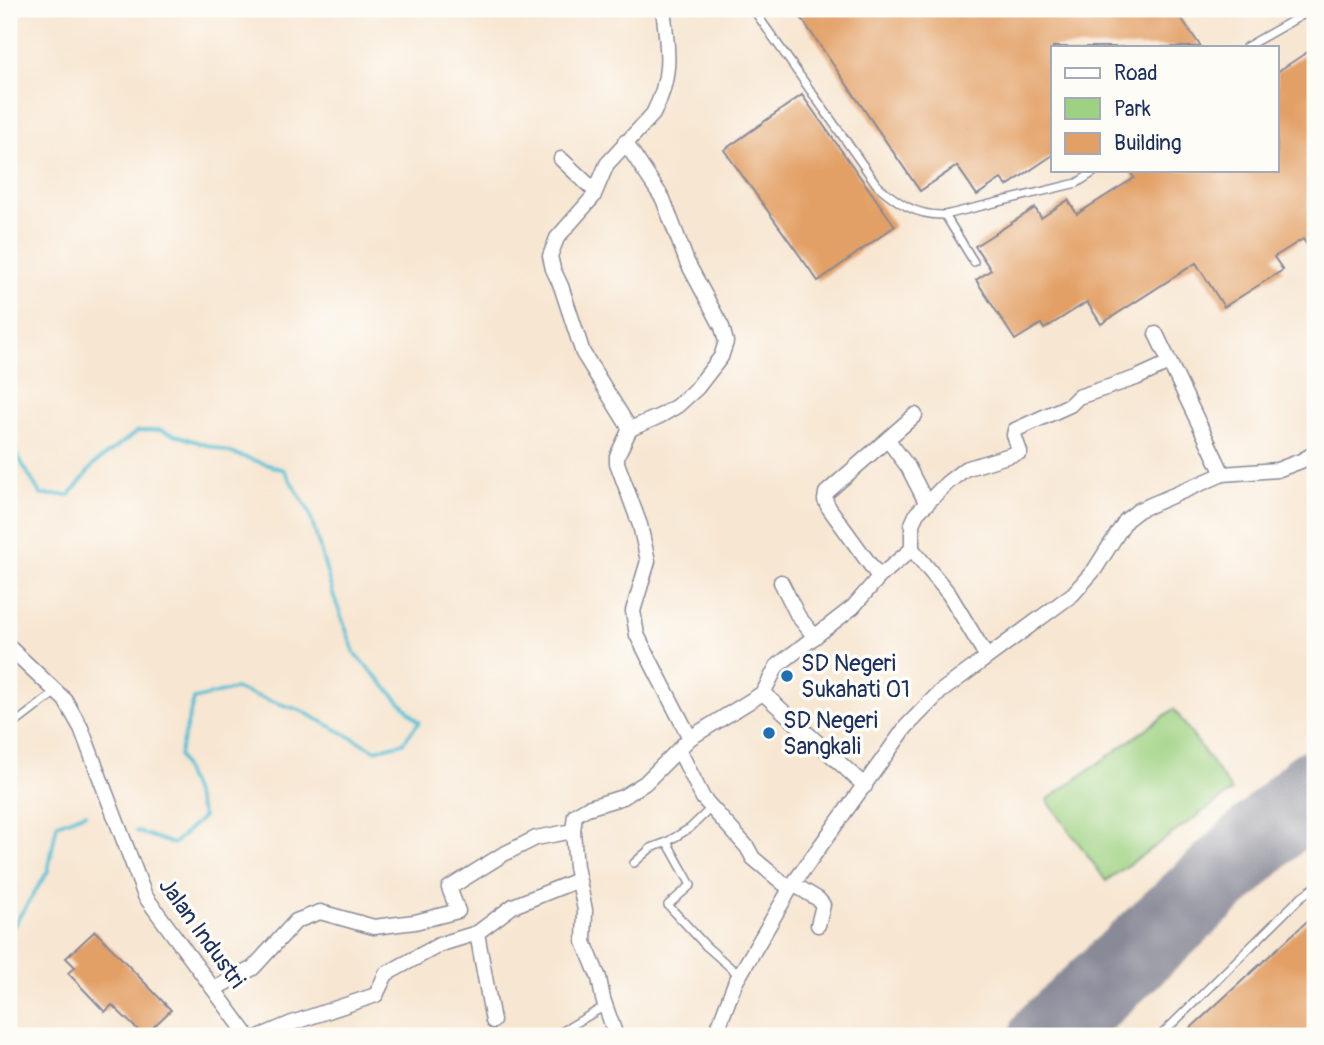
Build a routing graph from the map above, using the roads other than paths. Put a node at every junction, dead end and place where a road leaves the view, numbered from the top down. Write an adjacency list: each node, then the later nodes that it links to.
1 (663, 9): 5 (street)
2 (753, 9): 9 (lane)
3 (1313, 9): 4 (lane)
4 (1248, 46)
5 (625, 142): 8 (street); 14 (street)
6 (561, 159): 8 (street)
7 (1094, 172): 9 (lane)
8 (595, 191): 14 (street)
9 (945, 215): 10 (lane)
10 (974, 262)
11 (1156, 334): 12 (street)
12 (1169, 363): 17 (street); 18 (street)
13 (915, 415): 15 (street)
14 (630, 429): 28 (street)
15 (888, 440): 18 (street); 20 (street)
16 (1315, 453): 17 (street)
17 (1223, 474): 24 (street)
18 (926, 503): 19 (street)
19 (912, 549): 20 (street); 24 (street)
20 (879, 577): 22 (street)
21 (781, 582): 22 (street)
22 (815, 637): 26 (street)
23 (9, 647): 25 (street, Jalan Industri)
24 (988, 657): 30 (street)
25 (57, 692): 27 (lane); 41 (street, Jalan Industri)
26 (763, 693): 28 (street); 30 (street)
27 (9, 728)
28 (690, 738): 29 (street)
29 (678, 750): 31 (street); 32 (street)
30 (865, 786): 36 (street)
31 (712, 807): 33 (lane); 36 (street)
32 (573, 831): 35 (street); 41 (street)
33 (667, 842): 34 (lane); 40 (lane)
34 (634, 863)
35 (578, 880): 39 (street); 42 (street)
36 (792, 887): 38 (street); 40 (street)
37 (1315, 887): 49 (lane)
38 (818, 925)
39 (478, 933): 43 (street); 46 (street)
40 (740, 975): 48 (street)
41 (214, 989): 45 (street, Jalan Industri)
42 (605, 1006): 44 (lane); 47 (street)
43 (493, 1021)
44 (556, 1035)
45 (248, 1036)
46 (261, 1036)
47 (616, 1036)
48 (715, 1036)
49 (1160, 1036)

